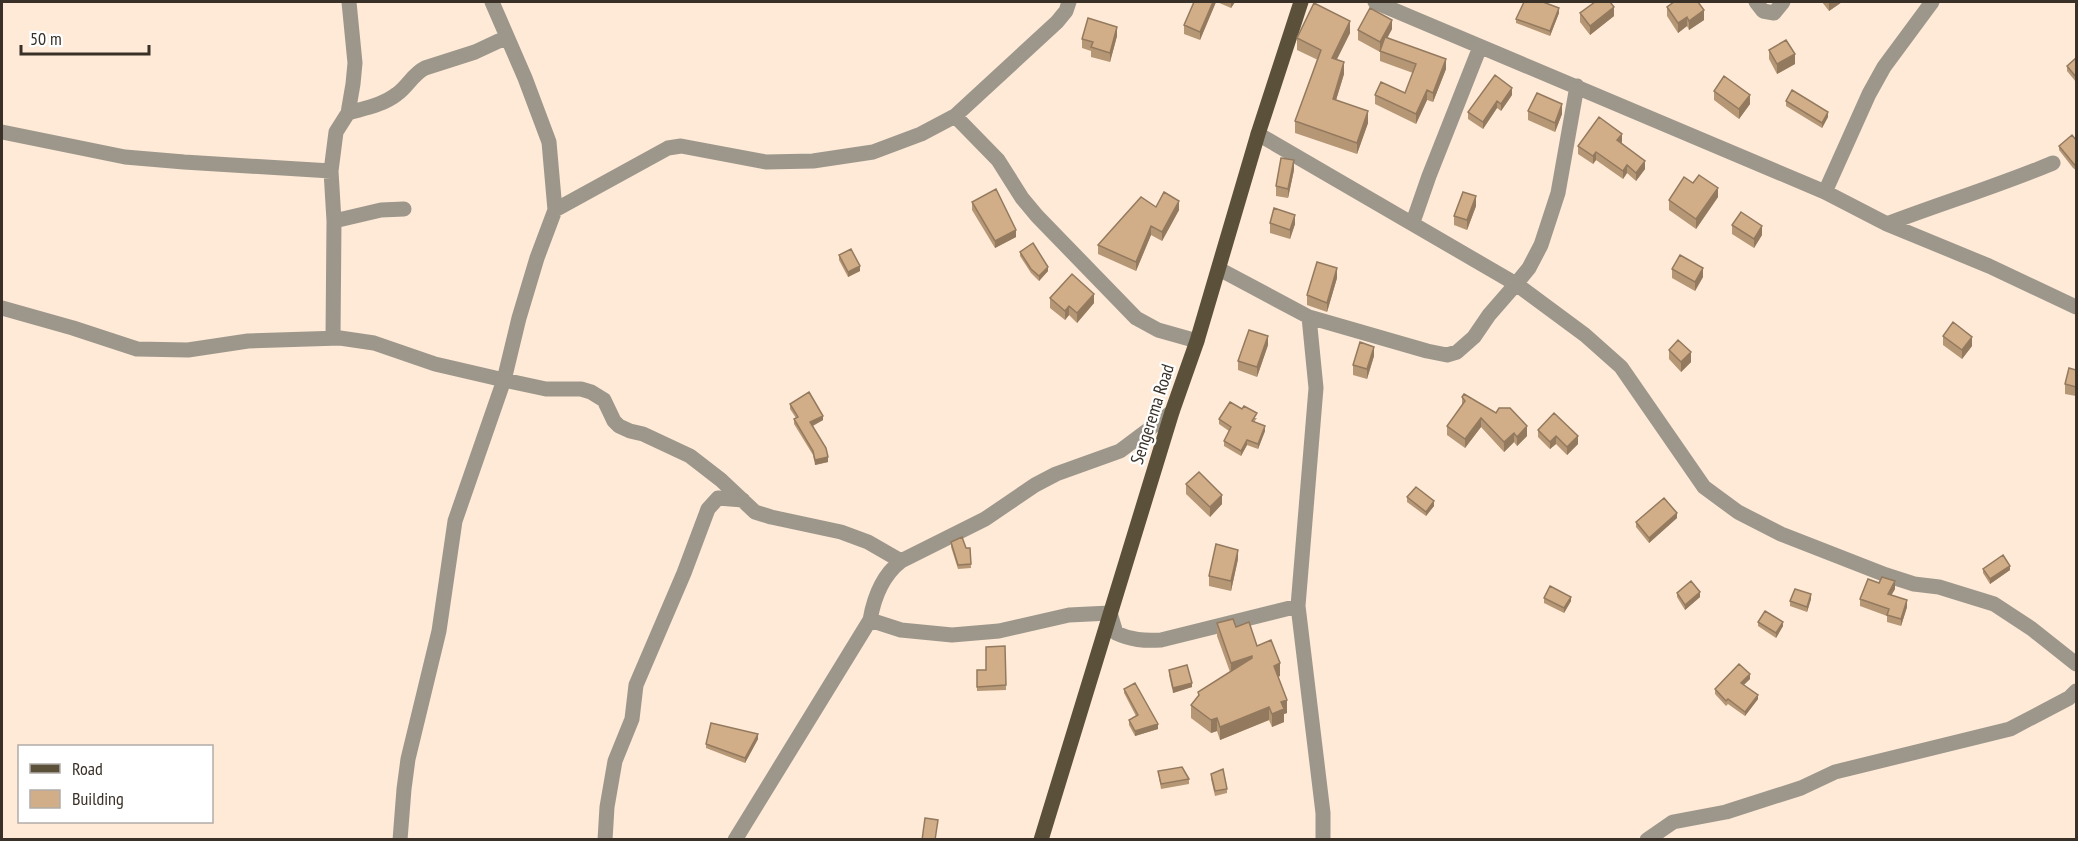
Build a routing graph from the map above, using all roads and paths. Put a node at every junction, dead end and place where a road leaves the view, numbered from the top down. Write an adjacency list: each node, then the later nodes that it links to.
1 (349, 2): 12 (street)
2 (492, 2): 9 (street)
3 (1069, 2): 13 (street)
4 (1301, 2): 15 (main road, Sengerema Road)
5 (1374, 2): 10 (street)
6 (1756, 2): 7 (street)
7 (1783, 2)
8 (1932, 2): 18 (street)
9 (507, 37): 12 (street); 20 (street)
10 (1480, 47): 11 (street); 22 (street)
11 (1577, 86): 18 (street); 25 (street)
12 (348, 113): 17 (street)
13 (955, 116): 20 (street); 30 (street)
14 (2, 132): 17 (street)
15 (1258, 134): 22 (street); 24 (main road, Sengerema Road)
16 (2053, 163): 23 (street)
17 (331, 171): 21 (street)
18 (1825, 192): 23 (street)
19 (404, 209): 21 (street)
20 (555, 210): 31 (street)
21 (334, 221): 29 (street)
22 (1413, 222): 25 (street)
23 (1887, 224): 26 (street)
24 (1219, 268): 28 (street); 30 (main road, Sengerema Road)
25 (1516, 284): 28 (street); 38 (street)
26 (2076, 307)
27 (2, 308): 29 (street)
28 (1308, 317): 35 (street)
29 (333, 338): 31 (street)
30 (1197, 341): 32 (main road, Sengerema Road)
31 (504, 380): 33 (street); 40 (street)
32 (1172, 412): 34 (street); 36 (main road, Sengerema Road)
33 (743, 500): 34 (street); 41 (street)
34 (902, 561): 37 (street)
35 (1298, 606): 36 (street); 44 (street)
36 (1110, 613): 37 (street); 43 (main road, Sengerema Road)
37 (870, 620): 42 (street)
38 (2076, 664)
39 (2076, 691): 45 (street)
40 (400, 840)
41 (604, 840)
42 (735, 840)
43 (1041, 840)
44 (1323, 840)
45 (1647, 840)

